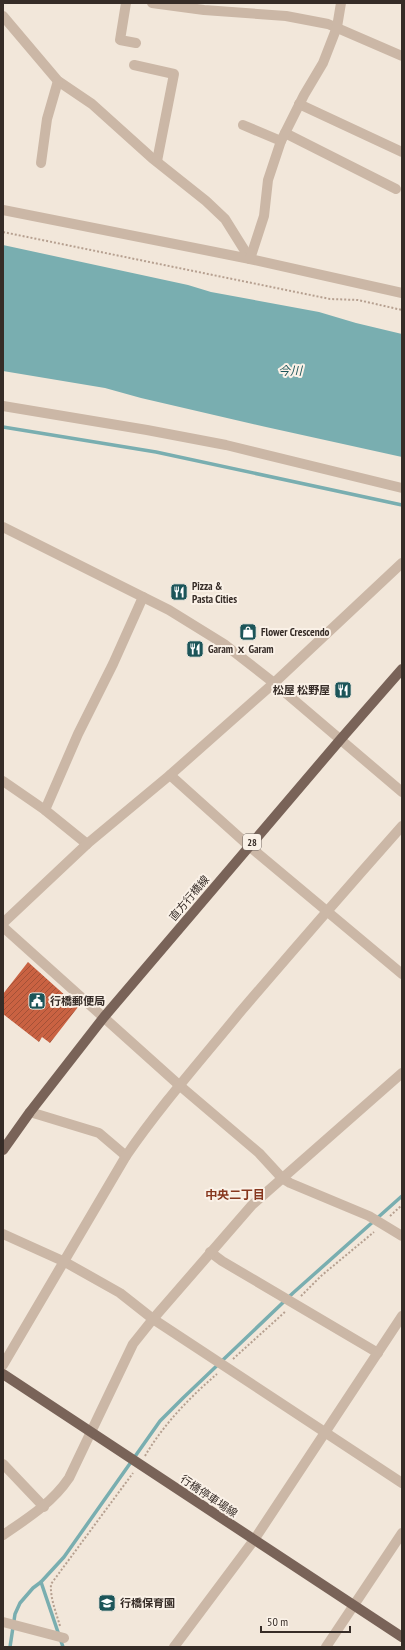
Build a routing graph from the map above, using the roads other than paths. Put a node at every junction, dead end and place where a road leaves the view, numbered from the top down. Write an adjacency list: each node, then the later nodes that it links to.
1 (126, 3): 6 (street)
2 (152, 3): 5 (street)
3 (341, 3): 5 (street)
4 (3, 16): 9 (street)
5 (337, 27): 7 (street); 10 (street)
6 (136, 43)
7 (402, 56)
8 (134, 65): 14 (street)
9 (58, 81): 14 (street); 15 (street)
10 (299, 104): 12 (street); 13 (street)
11 (244, 125): 12 (street)
12 (283, 137): 16 (street); 18 (street)
13 (402, 152)
14 (157, 161): 18 (street)
15 (41, 163)
16 (396, 189)
17 (3, 210): 18 (street)
18 (250, 259): 19 (street)
19 (402, 294)
20 (3, 406): 21 (street)
21 (402, 488)
22 (3, 527): 24 (street)
23 (402, 562): 26 (street)
24 (143, 597): 26 (street); 31 (street)
25 (402, 669): 27 (main road, 直方行橋線 / 28)
26 (274, 683): 27 (street); 28 (street)
27 (340, 740): 30 (street); 34 (main road, 直方行橋線 / 28)
28 (170, 775): 33 (street); 34 (street)
29 (3, 781): 31 (street)
30 (402, 792)
31 (45, 810): 33 (street)
32 (402, 826): 35 (street)
33 (87, 844): 36 (street)
34 (249, 846): 35 (street); 39 (main road, 直方行橋線 / 28)
35 (326, 911): 38 (street); 41 (street)
36 (3, 923)
37 (3, 927): 39 (street)
38 (402, 974)
39 (104, 1016): 41 (street); 42 (main road, 直方行橋線 / 28)
40 (402, 1073): 45 (street)
41 (179, 1085): 44 (street); 45 (street)
42 (30, 1112): 43 (main road, 直方行橋線 / 28); 44 (street)
43 (3, 1150)
44 (126, 1156): 49 (street)
45 (282, 1178): 47 (street); 48 (street)
46 (3, 1234): 49 (street)
47 (402, 1236)
48 (210, 1252): 51 (street); 52 (street)
49 (65, 1262): 51 (street); 53 (street)
50 (402, 1316): 52 (street)
51 (153, 1319): 55 (street); 56 (street)
52 (378, 1353): 56 (street)
53 (3, 1365)
54 (3, 1374): 55 (main road, 行橋停車場線)
55 (91, 1432): 59 (street); 62 (main road, 行橋停車場線)
56 (326, 1432): 58 (street); 62 (street)
57 (3, 1464): 59 (street)
58 (402, 1483)
59 (44, 1507): 61 (street)
60 (402, 1533): 63 (street)
61 (3, 1535)
62 (254, 1540): 63 (main road, 行橋停車場線); 67 (street)
63 (354, 1606): 65 (main road, 行橋停車場線); 68 (street)
64 (3, 1622): 66 (street)
65 (402, 1637)
66 (64, 1638)
67 (174, 1647)
68 (326, 1647)

